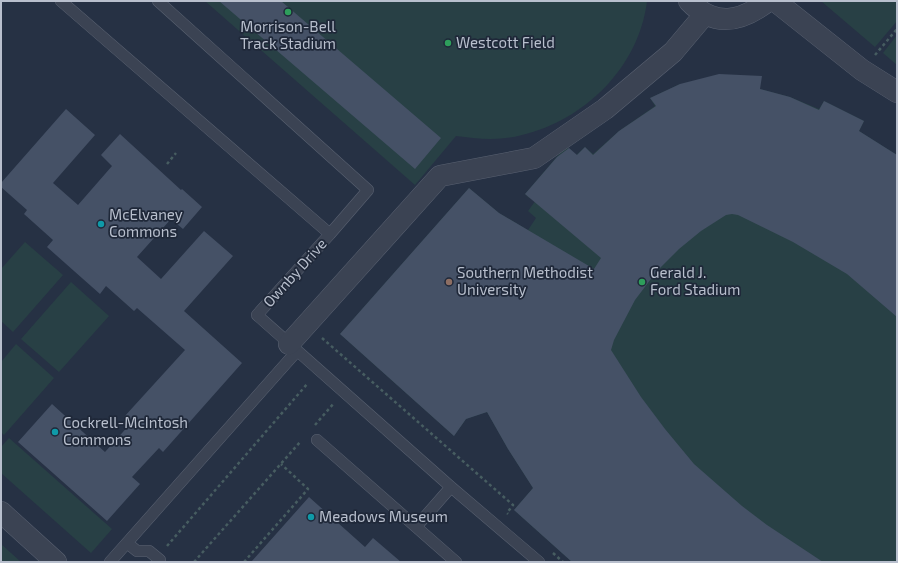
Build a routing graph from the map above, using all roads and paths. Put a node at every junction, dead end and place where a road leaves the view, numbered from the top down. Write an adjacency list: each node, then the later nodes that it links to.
1 (61, 1): 12 (lane, Ownby Drive)
2 (158, 1): 12 (lane)
3 (689, 1): 6 (street)
4 (768, 1): 6 (street)
5 (774, 1): 8 (street)
6 (705, 14): 13 (street)
7 (897, 29): 8 (path)
8 (862, 70): 9 (street)
9 (897, 92)
10 (176, 154): 11 (path)
11 (167, 164)
12 (330, 234): 14 (lane, Ownby Drive)
13 (307, 324): 14 (street); 22 (path)
14 (293, 348): 20 (lane, Ownby Drive); 24 (lane)
15 (308, 383): 27 (path)
16 (335, 403): 17 (path)
17 (314, 435): 23 (lane)
18 (305, 436): 19 (path)
19 (281, 464): 30 (path); 31 (path)
20 (451, 487): 23 (lane); 33 (lane, Ownby Drive)
21 (1, 512): 28 (street)
22 (513, 518)
23 (416, 527): 32 (lane)
24 (127, 543): 26 (lane); 29 (lane)
25 (552, 552): 34 (path)
26 (137, 557): 27 (lane)
27 (158, 559)
28 (56, 562)
29 (110, 562)
30 (195, 562)
31 (244, 562)
32 (456, 562)
33 (539, 562)
34 (563, 562)

